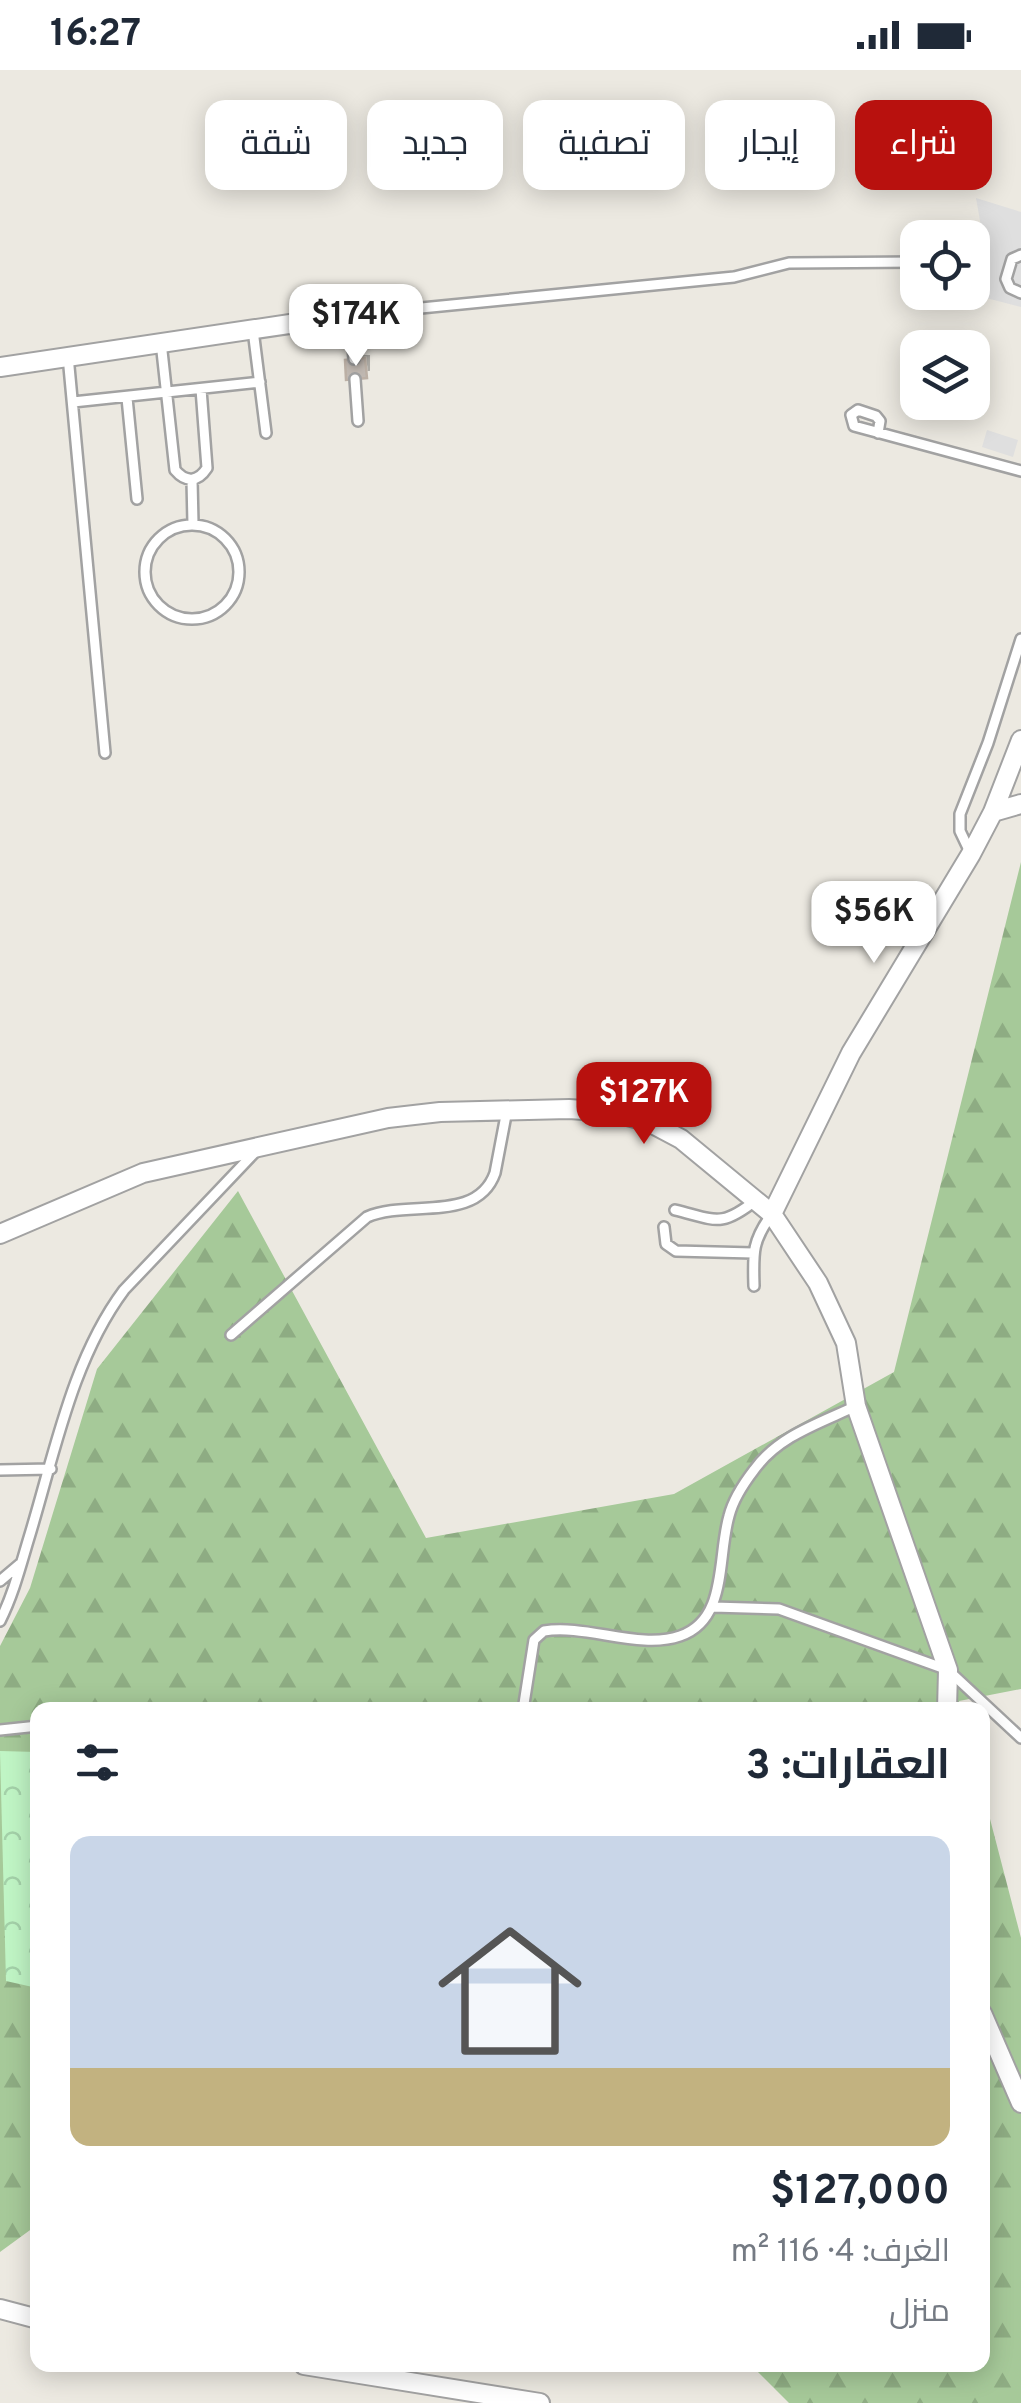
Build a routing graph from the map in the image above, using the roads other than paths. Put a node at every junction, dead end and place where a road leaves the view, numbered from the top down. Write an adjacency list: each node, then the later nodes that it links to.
1 (1021, 255): 3 (lane)
2 (900, 262): 4 (lane)
3 (1021, 293)
4 (350, 315): 5 (street); 8 (lane)
5 (253, 328): 6 (street); 11 (lane)
6 (162, 342): 7 (street); 13 (lane)
7 (68, 356): 9 (street); 15 (lane)
8 (354, 359)
9 (0, 367)
10 (355, 379): 16 (lane)
11 (260, 382): 12 (lane); 18 (lane)
12 (201, 389): 13 (lane); 20 (lane)
13 (168, 393): 14 (lane); 20 (lane)
14 (126, 398): 15 (lane); 21 (lane)
15 (73, 402): 25 (lane)
16 (358, 421)
17 (878, 432): 19 (lane)
18 (266, 433)
19 (1021, 471)
20 (192, 480): 22 (lane)
21 (136, 499)
22 (193, 524): 22 (lane)
23 (1021, 639): 28 (lane)
24 (1021, 740): 27 (street)
25 (105, 753)
26 (1021, 804): 27 (street)
27 (992, 812): 28 (street)
28 (971, 854): 33 (street)
29 (507, 1110): 30 (street); 31 (street); 38 (lane)
30 (259, 1148): 35 (street); 40 (lane)
31 (756, 1200): 32 (lane); 33 (street)
32 (675, 1210)
33 (772, 1214): 36 (lane); 39 (street)
34 (664, 1228): 36 (lane)
35 (0, 1234)
36 (753, 1253): 37 (lane)
37 (754, 1286)
38 (231, 1334)
39 (856, 1406): 44 (lane); 46 (street)
40 (50, 1469): 41 (lane); 42 (lane)
41 (0, 1470)
42 (22, 1562): 43 (lane); 45 (lane)
43 (0, 1581)
44 (713, 1608): 46 (lane); 47 (lane)
45 (0, 1621)
46 (948, 1670): 48 (street); 49 (lane)
47 (524, 1702)
48 (947, 1702)
49 (982, 1702)
50 (990, 1709): 53 (lane)
51 (30, 1727): 52 (lane)
52 (0, 1730)
53 (1021, 1738)
54 (990, 2031): 55 (street)
55 (1021, 2103)
56 (0, 2309): 57 (street)
57 (30, 2317)
58 (347, 2372): 59 (street)
59 (540, 2403)

